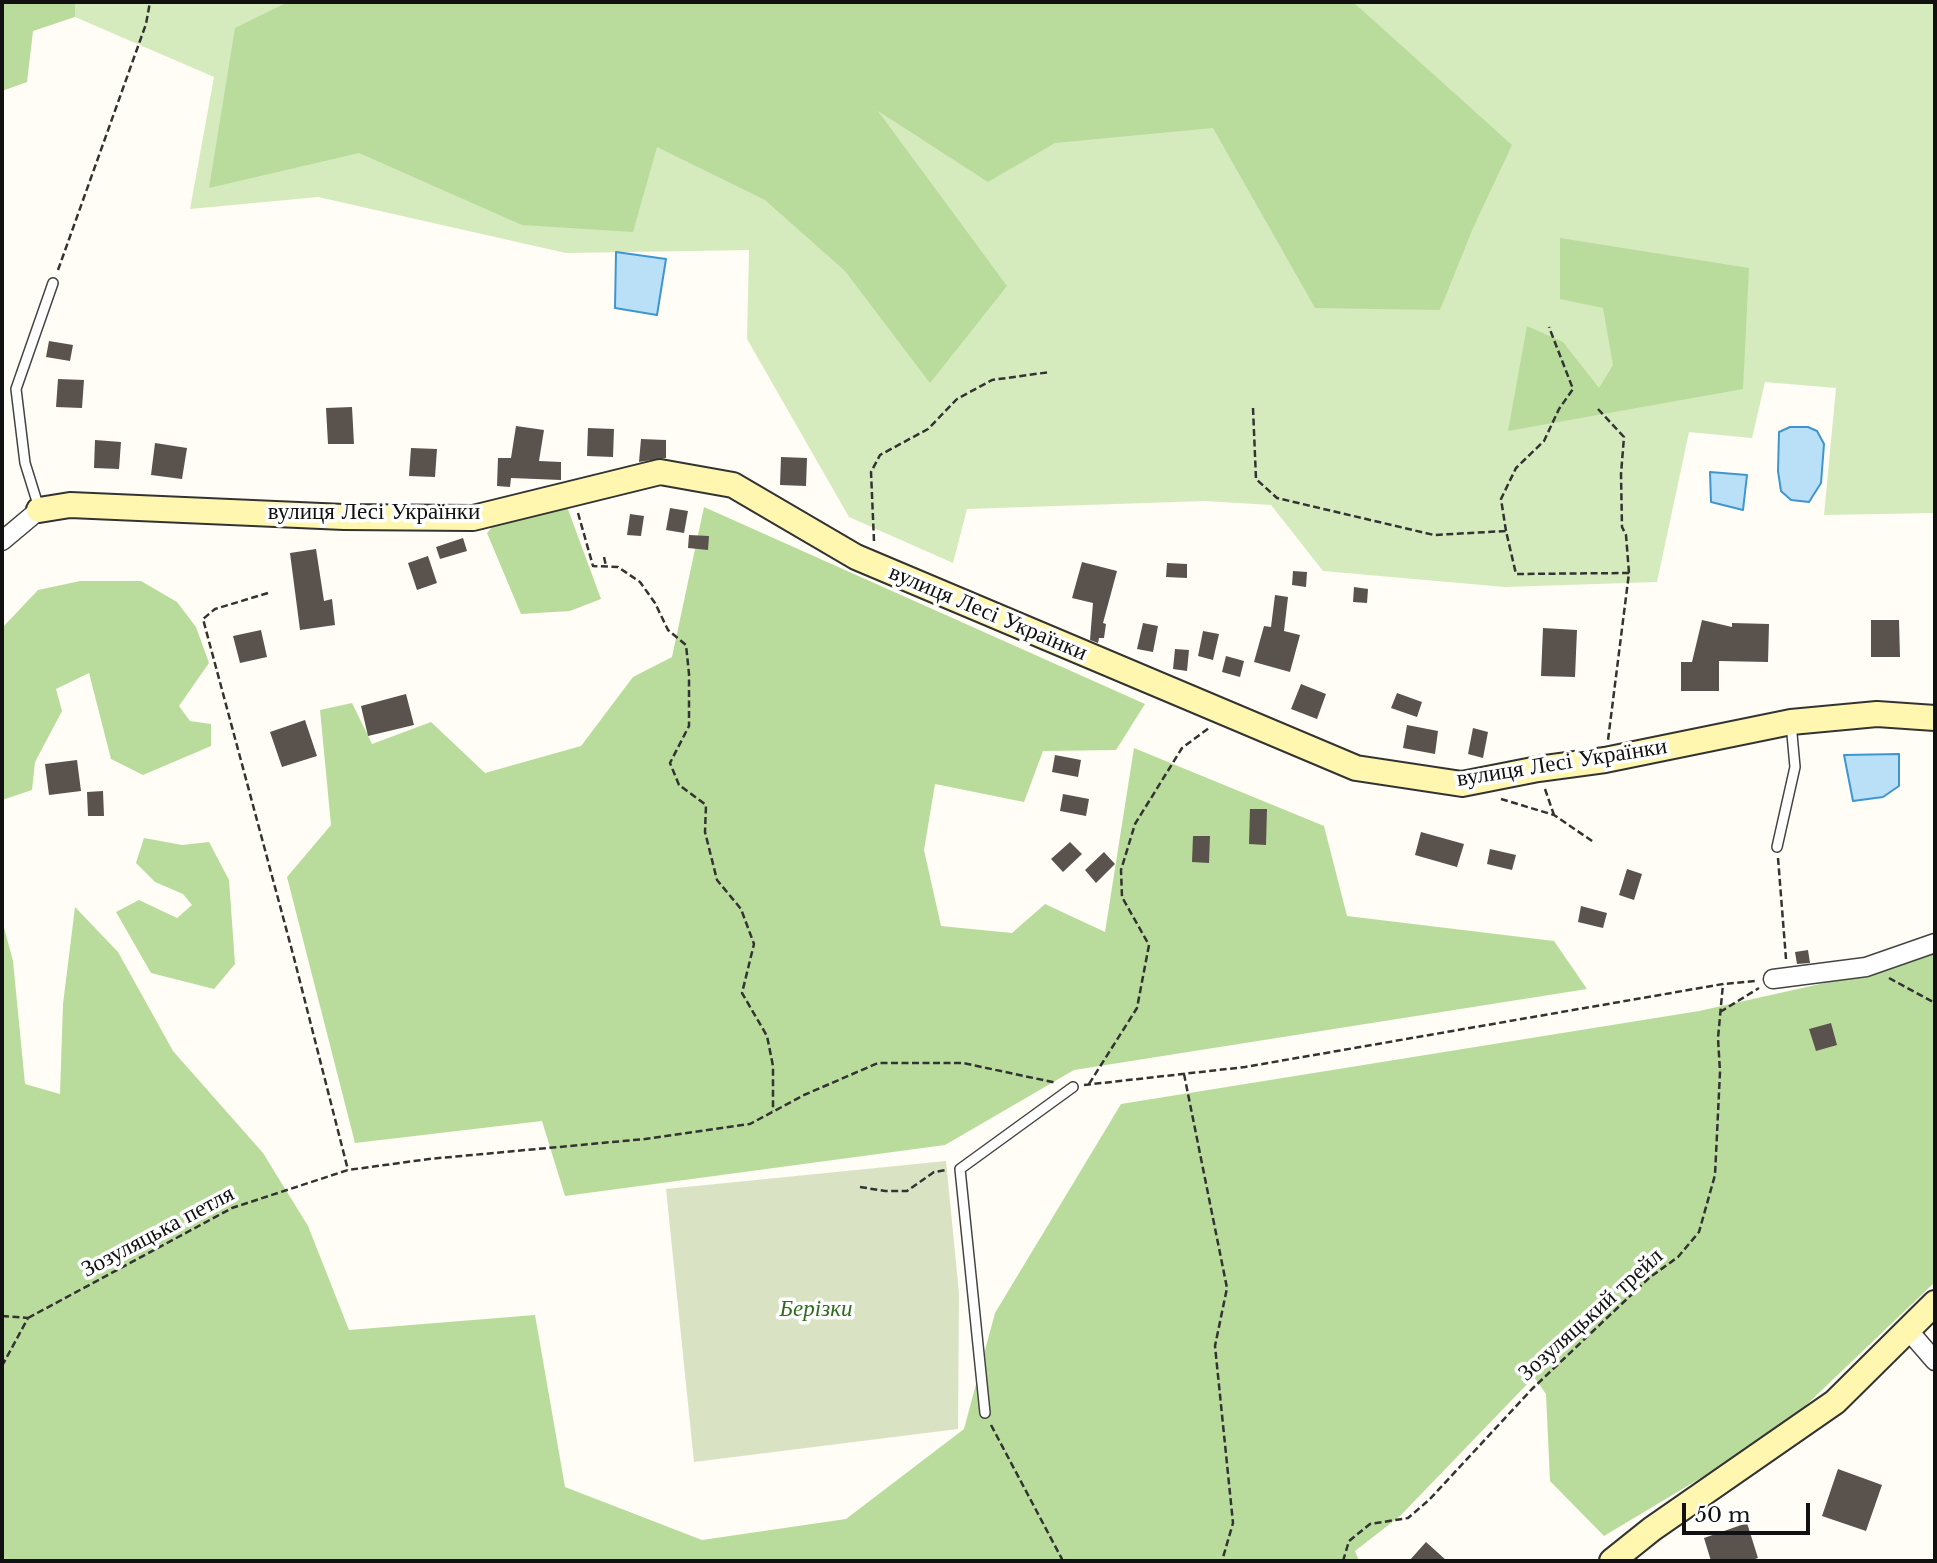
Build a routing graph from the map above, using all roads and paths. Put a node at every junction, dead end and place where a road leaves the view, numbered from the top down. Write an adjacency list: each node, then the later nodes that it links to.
1 (150, 2): 2 (path)
2 (54, 283): 8 (lane)
3 (1549, 327): 9 (path)
4 (1050, 372): 12 (path)
5 (1252, 408): 9 (path)
6 (1598, 409): 14 (path)
7 (572, 493): 8 (street, вулиця Лесі Українки); 12 (street, вулиця Лесі Українки); 13 (path)
8 (39, 510): 10 (street)
9 (1506, 531): 14 (path)
10 (5, 532)
11 (604, 557): 13 (path)
12 (862, 560): 16 (street, вулиця Лесі Українки)
13 (606, 566): 33 (path)
14 (1629, 573): 19 (path)
15 (268, 593): 36 (path)
16 (1228, 714): 20 (street, вулиця Лесі Українки); 31 (path)
17 (1935, 718): 18 (street, вулиця Лесі Українки)
18 (1791, 722): 19 (street, вулиця Лесі Українки); 24 (lane)
19 (1605, 760): 20 (street, вулиця Лесі Українки)
20 (1538, 769): 22 (path)
21 (1497, 797): 22 (path)
22 (1554, 815): 23 (path)
23 (1595, 843)
24 (1777, 848): 27 (path)
25 (1935, 943): 26 (street)
26 (1866, 967): 27 (street); 28 (path)
27 (1780, 978): 29 (path); 29 (path, Зозуляцький трейл)
28 (1935, 1003)
29 (1720, 1012): 47 (path, Зозуляцький трейл)
30 (1184, 1074): 46 (path)
31 (1089, 1085)
32 (1073, 1087): 35 (lane)
33 (773, 1112)
34 (429, 1159): 36 (path, Зозуляцька петля)
35 (960, 1169): 37 (path); 44 (lane)
36 (348, 1171): 40 (path, Зозуляцька петля)
37 (860, 1187)
38 (1935, 1303): 41 (street)
39 (2, 1316): 40 (path)
40 (28, 1318): 43 (path)
41 (1908, 1330): 42 (street); 48 (street)
42 (1935, 1361)
43 (2, 1366)
44 (985, 1413): 45 (path)
45 (1063, 1561)
46 (1222, 1561)
47 (1343, 1561)
48 (1612, 1561)

